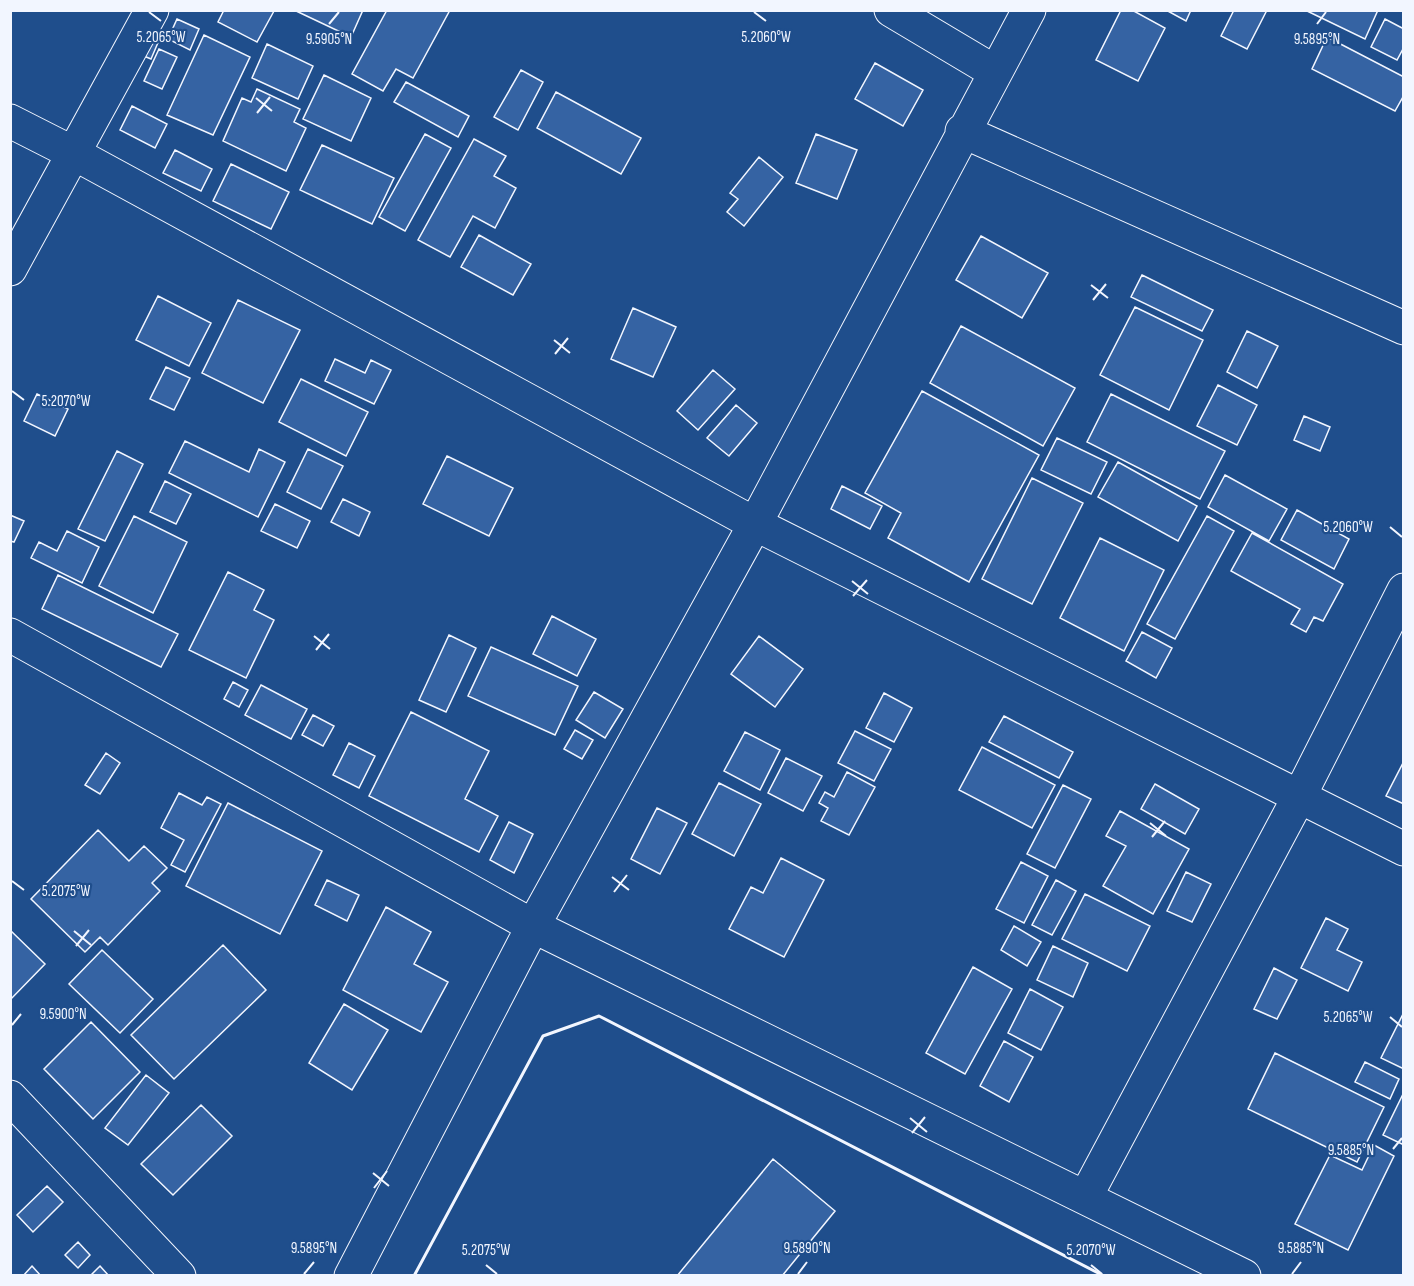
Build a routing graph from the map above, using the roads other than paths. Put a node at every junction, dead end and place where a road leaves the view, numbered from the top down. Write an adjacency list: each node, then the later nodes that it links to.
1 (153, 10): 7 (street)
2 (891, 10): 4 (street)
3 (1029, 10): 4 (street)
4 (995, 72): 6 (street)
5 (10, 121): 7 (street)
6 (962, 131): 9 (street); 10 (street)
7 (75, 154): 8 (street); 10 (street)
8 (10, 269)
9 (1404, 328)
10 (755, 524): 13 (street); 15 (street)
11 (1404, 590): 13 (street)
12 (10, 636): 15 (street)
13 (1300, 795): 14 (street); 17 (street)
14 (1404, 849)
15 (533, 926): 17 (street); 19 (street)
16 (10, 1097): 18 (street)
17 (1086, 1196): 20 (street)
18 (179, 1275)
19 (351, 1275)
20 (1244, 1275)

